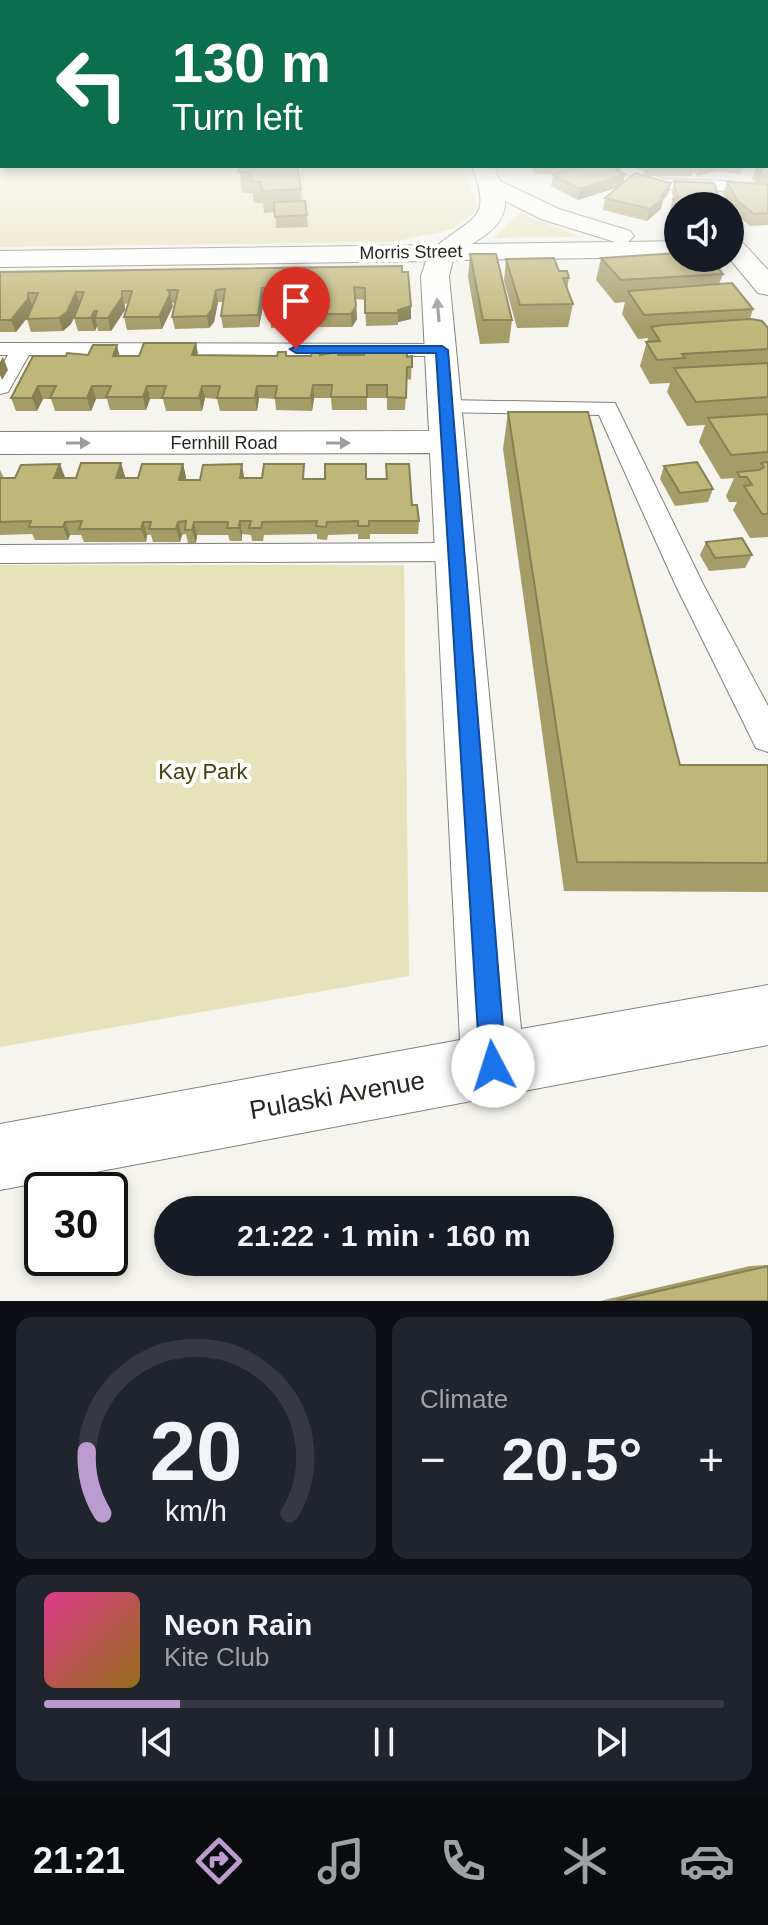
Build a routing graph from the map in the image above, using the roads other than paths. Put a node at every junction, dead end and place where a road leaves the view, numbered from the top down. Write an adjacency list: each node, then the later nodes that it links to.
1 (494, 209): 7 (street)
2 (548, 209): 3 (street)
3 (664, 245)
4 (768, 247): 5 (street)
5 (744, 248)
6 (664, 249): 7 (street, Morris Street)
7 (449, 251): 8 (street, Morris Street); 13 (street, one-way to 7)
8 (0, 259)
9 (744, 261): 10 (street)
10 (768, 287)
11 (0, 349): 12 (lane)
12 (22, 349): 13 (lane); 14 (lane)
13 (442, 350): 15 (street)
14 (0, 387)
15 (446, 407): 16 (street); 20 (lane)
16 (447, 442): 17 (street, Fernhill Road, one-way to 16); 18 (street)
17 (0, 443)
18 (455, 552): 19 (lane); 22 (street)
19 (0, 554)
20 (768, 738)
21 (768, 1015): 22 (street, Pulaski Avenue)
22 (493, 1066): 23 (street, Pulaski Avenue)
23 (0, 1157)

